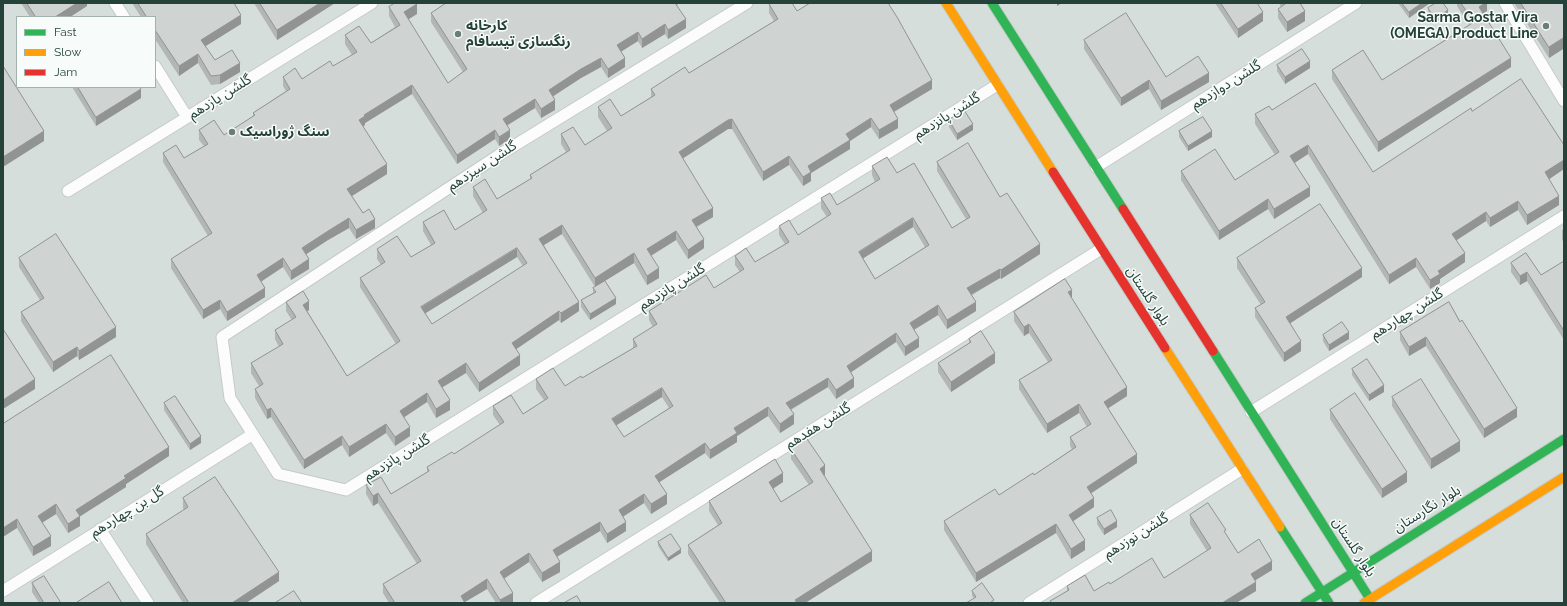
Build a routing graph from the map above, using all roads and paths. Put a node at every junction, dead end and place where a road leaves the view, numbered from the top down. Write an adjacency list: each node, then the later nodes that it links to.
1 (115, 3): 8 (street)
2 (372, 3): 12 (street, گلشن یازدهم)
3 (747, 3): 18 (street, گلشن سیزدهم)
4 (946, 3): 10 (street, بلوار گلستان)
5 (992, 3): 13 (street, بلوار گلستان)
6 (1356, 3): 13 (street, گلشن دوازدهم)
7 (1505, 3): 11 (street)
8 (123, 16)
9 (156, 68): 12 (street)
10 (997, 85): 16 (street, بلوار گلستان); 18 (street, گلشن پانزدهم)
11 (1564, 101)
12 (188, 117): 14 (street, گلشن یازدهم)
13 (1096, 167): 17 (street, بلوار گلستان)
14 (68, 191)
15 (1564, 216): 17 (street, گلشن چهاردهم)
16 (1101, 249): 20 (street, بلوار گلستان); 28 (street, گلشن هفدهم)
17 (1251, 412): 23 (street, بلوار گلستان)
18 (253, 434): 22 (street, گل بن چهاردهم)
19 (1564, 439): 23 (street, بلوار نگارستان)
20 (1242, 469): 25 (street, بلوار گلستان); 29 (street, گلشن نوزدهم)
21 (1564, 477): 26 (street)
22 (100, 529): 24 (street, گل بن چهاردهم); 27 (street)
23 (1353, 572): 25 (street, بلوار نگارستان); 26 (street, بلوار گلستان)
24 (3, 591)
25 (1322, 592): 30 (street, بلوار نگارستان); 31 (street, بلوار گلستان)
26 (1367, 601)
27 (148, 603)
28 (536, 603)
29 (1029, 603)
30 (1305, 603)
31 (1329, 603)

